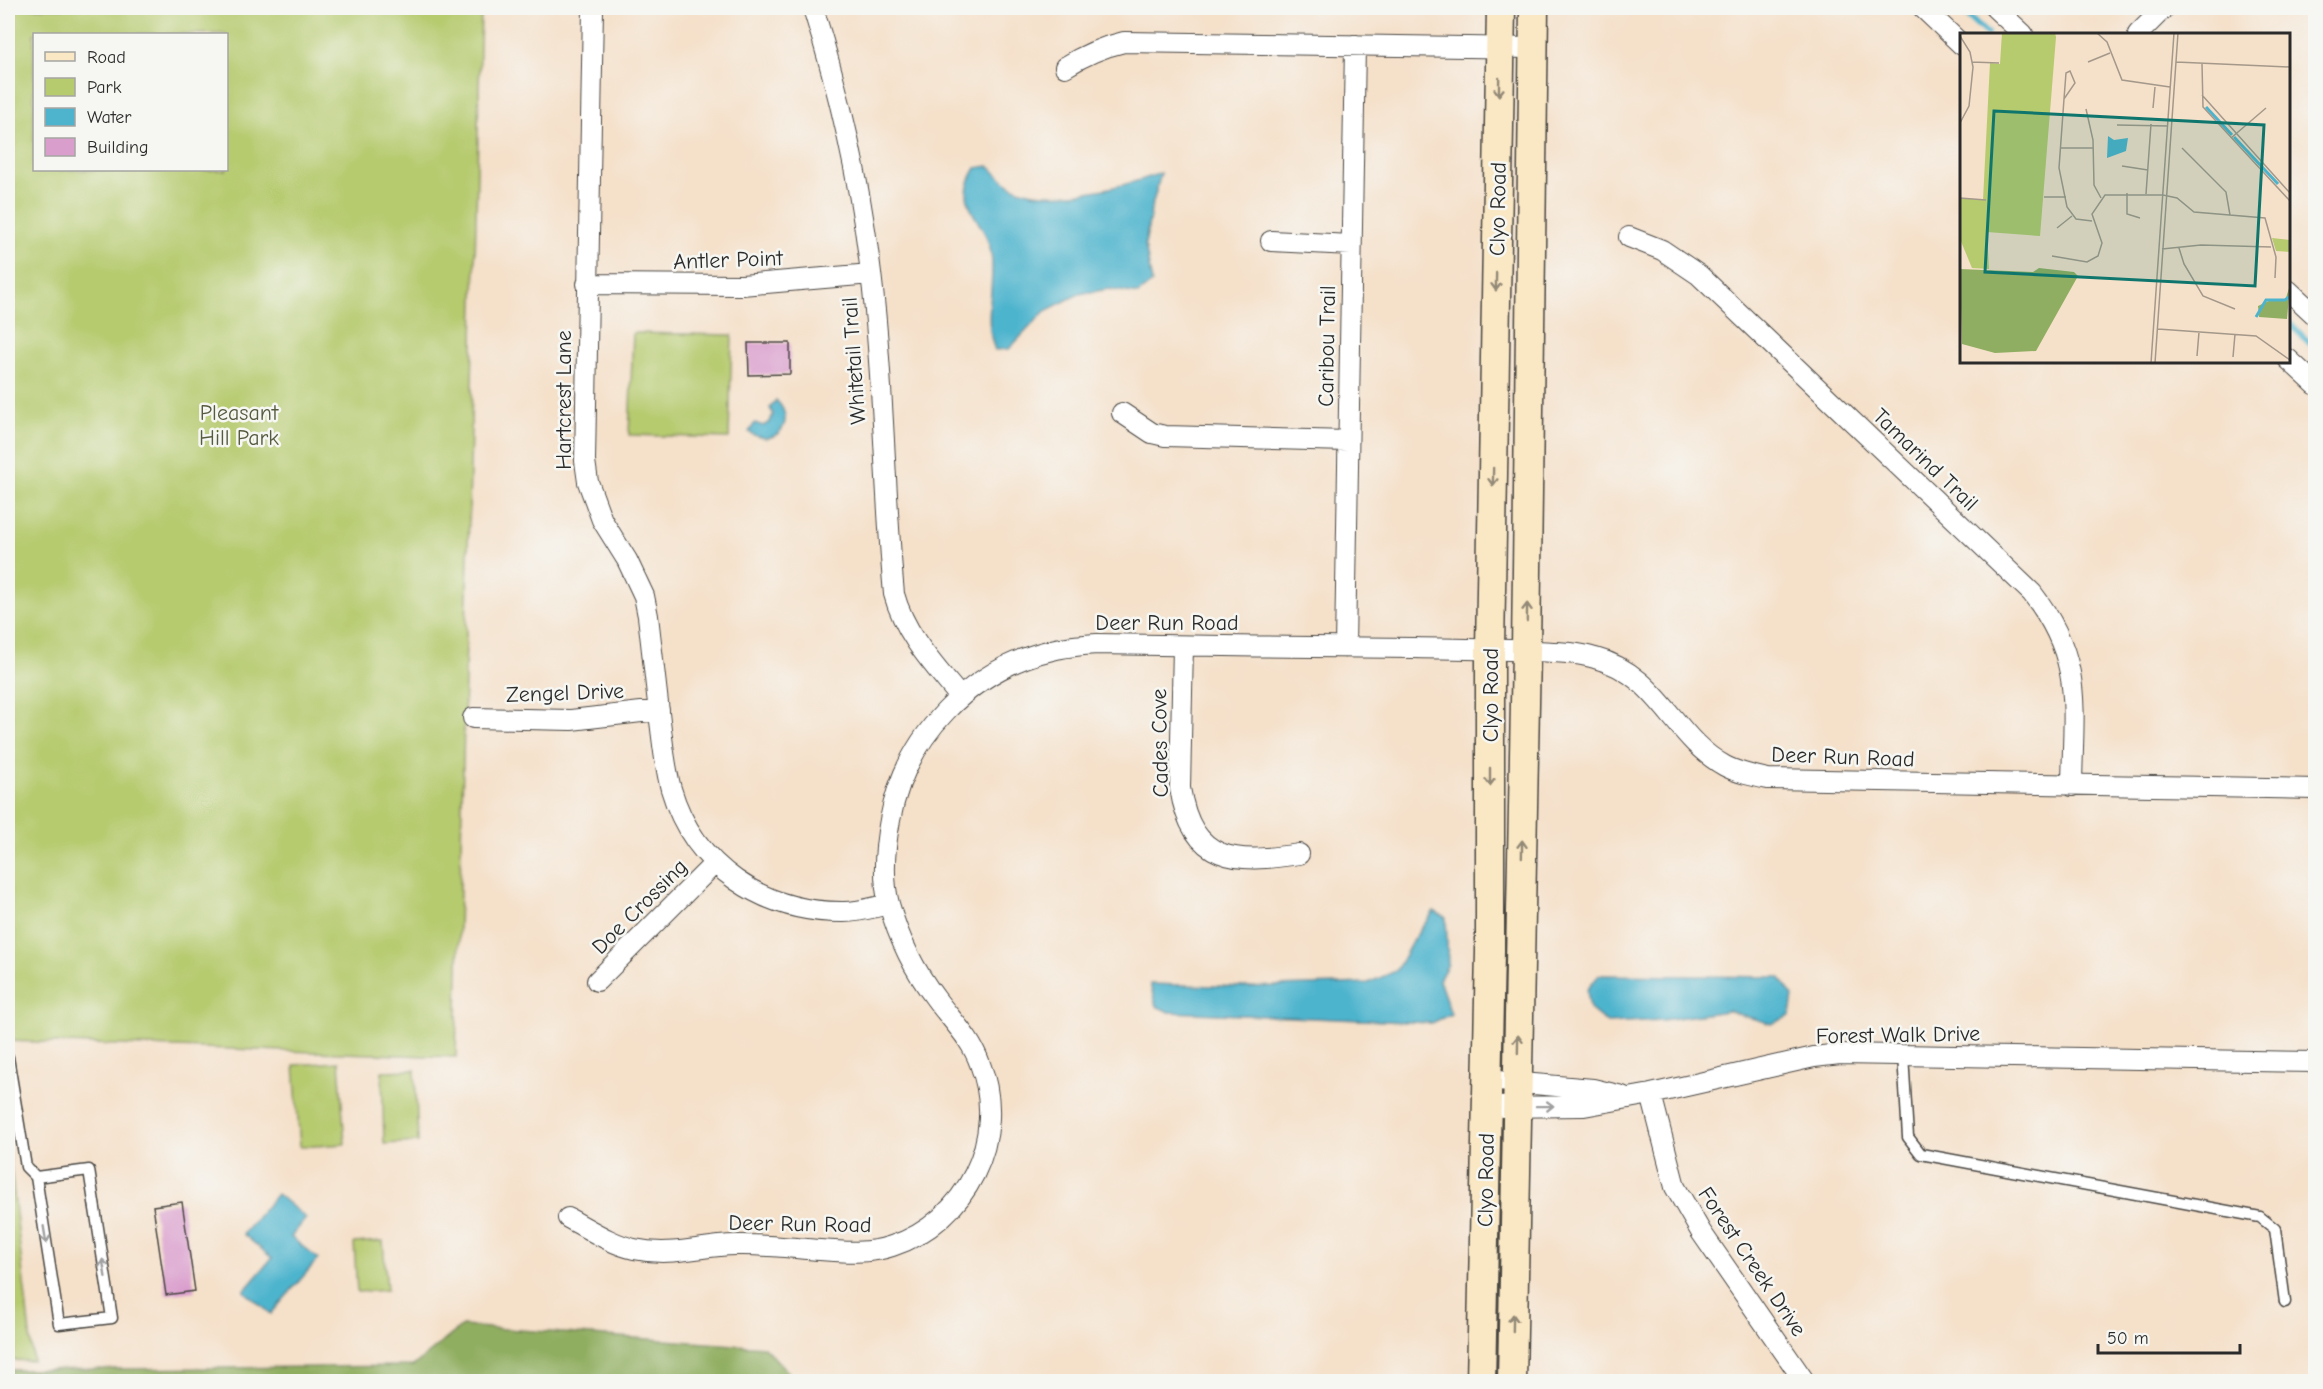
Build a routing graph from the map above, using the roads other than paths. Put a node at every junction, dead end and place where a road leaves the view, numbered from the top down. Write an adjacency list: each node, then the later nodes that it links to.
1 (593, 8): 19 (street, Hartcrest Lane)
2 (813, 8): 18 (street, Whitetail Trail)
3 (1501, 8): 12 (street, Clyo Road)
4 (1534, 8): 13 (street, Clyo Road)
5 (1923, 8): 10 (street)
6 (1995, 8): 8 (street)
7 (2164, 8): 9 (street)
8 (2022, 33)
9 (2139, 33)
10 (1960, 43)
11 (1355, 45): 12 (street); 14 (street); 17 (street, Caribou Trail)
12 (1500, 48): 13 (street); 28 (street, Clyo Road, one-way to 28)
13 (1533, 48): 29 (street, Clyo Road, one-way to 13)
14 (1065, 67)
15 (1629, 237): 33 (street, Tamarind Trail)
16 (1271, 241): 17 (street)
17 (1351, 245): 25 (street, Caribou Trail)
18 (871, 274): 19 (street, Antler Point); 30 (street, Whitetail Trail)
19 (587, 284): 31 (street, Hartcrest Lane)
20 (2290, 291): 21 (street)
21 (2316, 316)
22 (2290, 360): 23 (street)
23 (2316, 385)
24 (1122, 413): 25 (street)
25 (1348, 441): 27 (street, Caribou Trail)
26 (1183, 646): 27 (street, Deer Run Road); 30 (street, Deer Run Road); 35 (street, Cades Cove)
27 (1345, 648): 28 (street, Deer Run Road)
28 (1490, 649): 29 (street, Deer Run Road); 42 (street, Clyo Road, one-way to 42)
29 (1526, 651): 33 (street, Deer Run Road); 43 (street, Clyo Road, one-way to 29)
30 (960, 697): 37 (street, Deer Run Road)
31 (659, 710): 32 (street, Zengel Drive); 36 (street, Hartcrest Lane)
32 (473, 718)
33 (2072, 786): 34 (street, Deer Run Road)
34 (2316, 789)
35 (1299, 854)
36 (714, 864): 37 (street, Hartcrest Lane); 38 (street, Doe Crossing)
37 (889, 904): 46 (street, Deer Run Road)
38 (597, 981)
39 (1903, 1055): 41 (street, Forest Walk Drive); 44 (street, Forest Walk Drive); 47 (lane)
40 (8, 1057): 45 (lane)
41 (2316, 1062)
42 (1486, 1093): 43 (street, Forest Walk Drive); 43 (street); 48 (street, Clyo Road)
43 (1517, 1094): 44 (street, Forest Walk Drive); 49 (street, Clyo Road, one-way to 43)
44 (1651, 1094): 50 (street, Forest Creek Drive)
45 (36, 1177): 45 (lane, one-way to 45)
46 (568, 1218)
47 (2285, 1302)
48 (1481, 1382)
49 (1512, 1382)
50 (1805, 1382)

